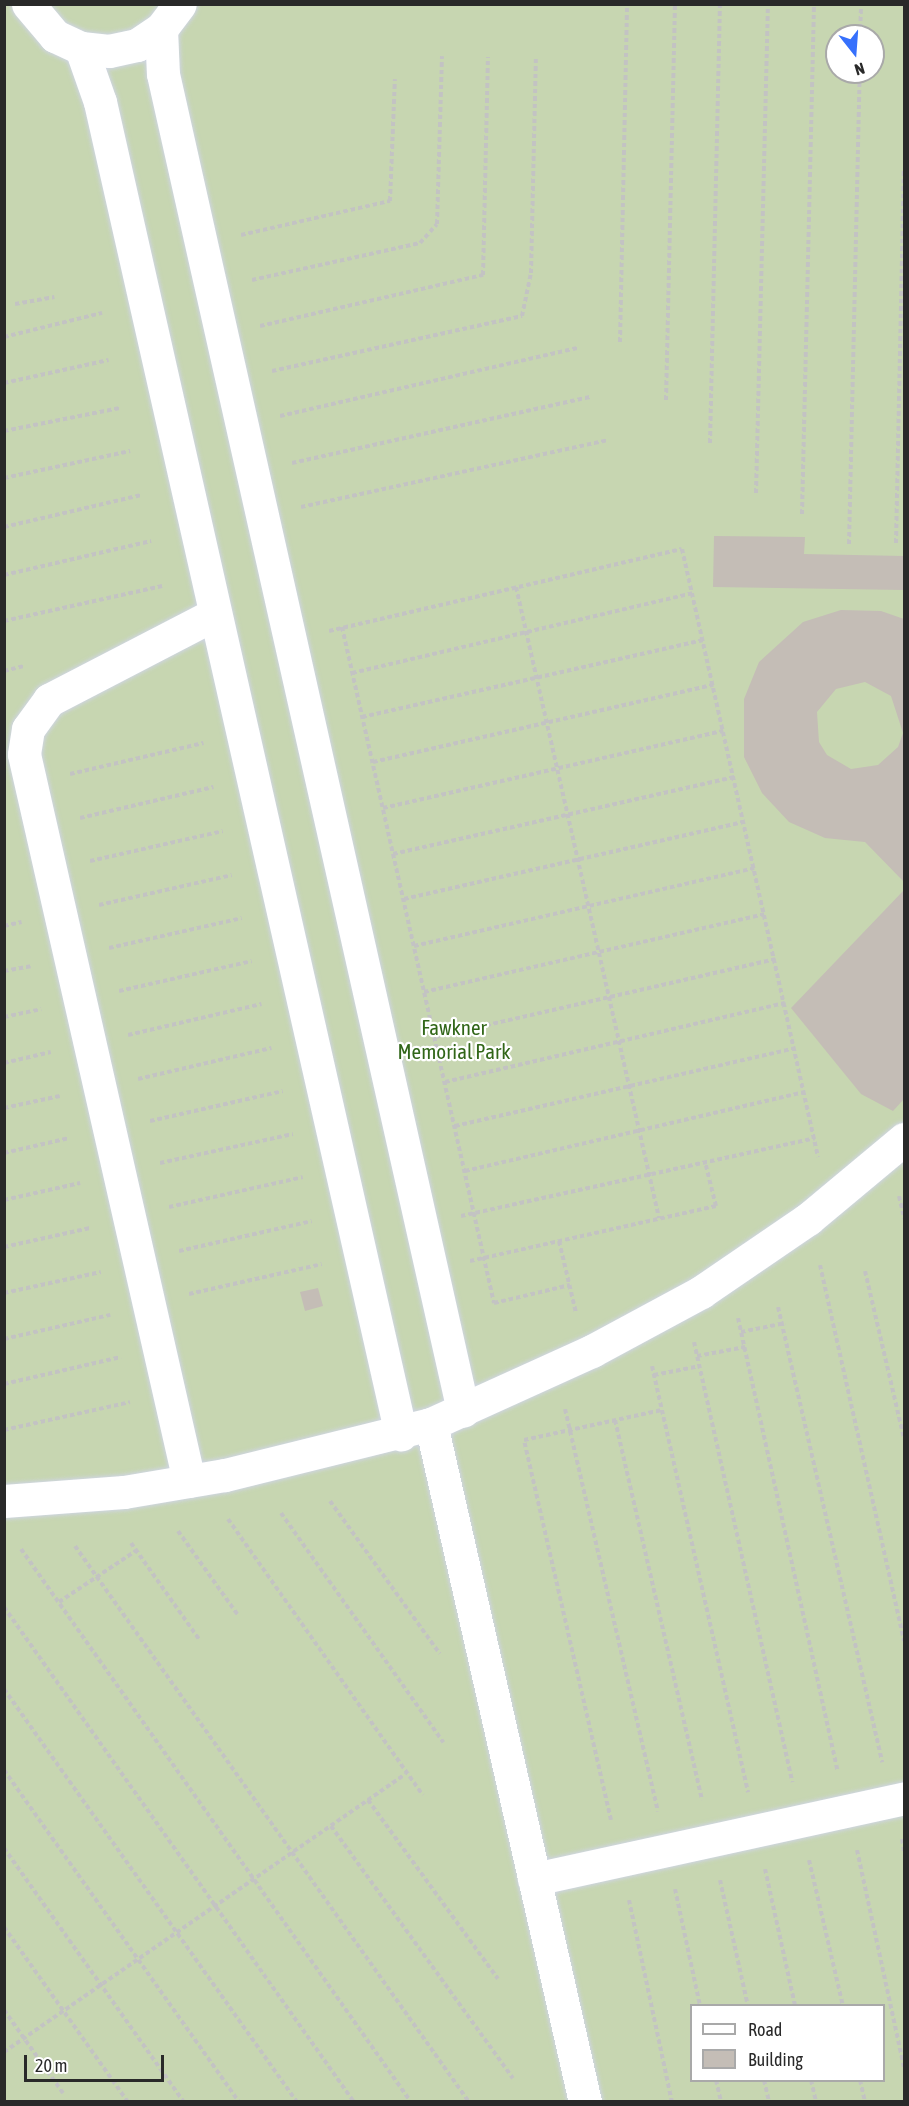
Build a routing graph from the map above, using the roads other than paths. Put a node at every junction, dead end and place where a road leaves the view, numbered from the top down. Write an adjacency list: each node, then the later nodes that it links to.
1 (28, 4): 3 (lane)
2 (171, 17): 3 (lane); 6 (lane)
3 (81, 48): 4 (lane)
4 (215, 614): 7 (lane); 8 (lane)
5 (904, 1139): 6 (lane)
6 (464, 1411): 7 (lane)
7 (416, 1429): 8 (lane); 11 (lane)
8 (189, 1481): 9 (lane)
9 (4, 1501)
10 (899, 1799): 11 (lane)
11 (534, 1879): 12 (lane)
12 (585, 2102)

